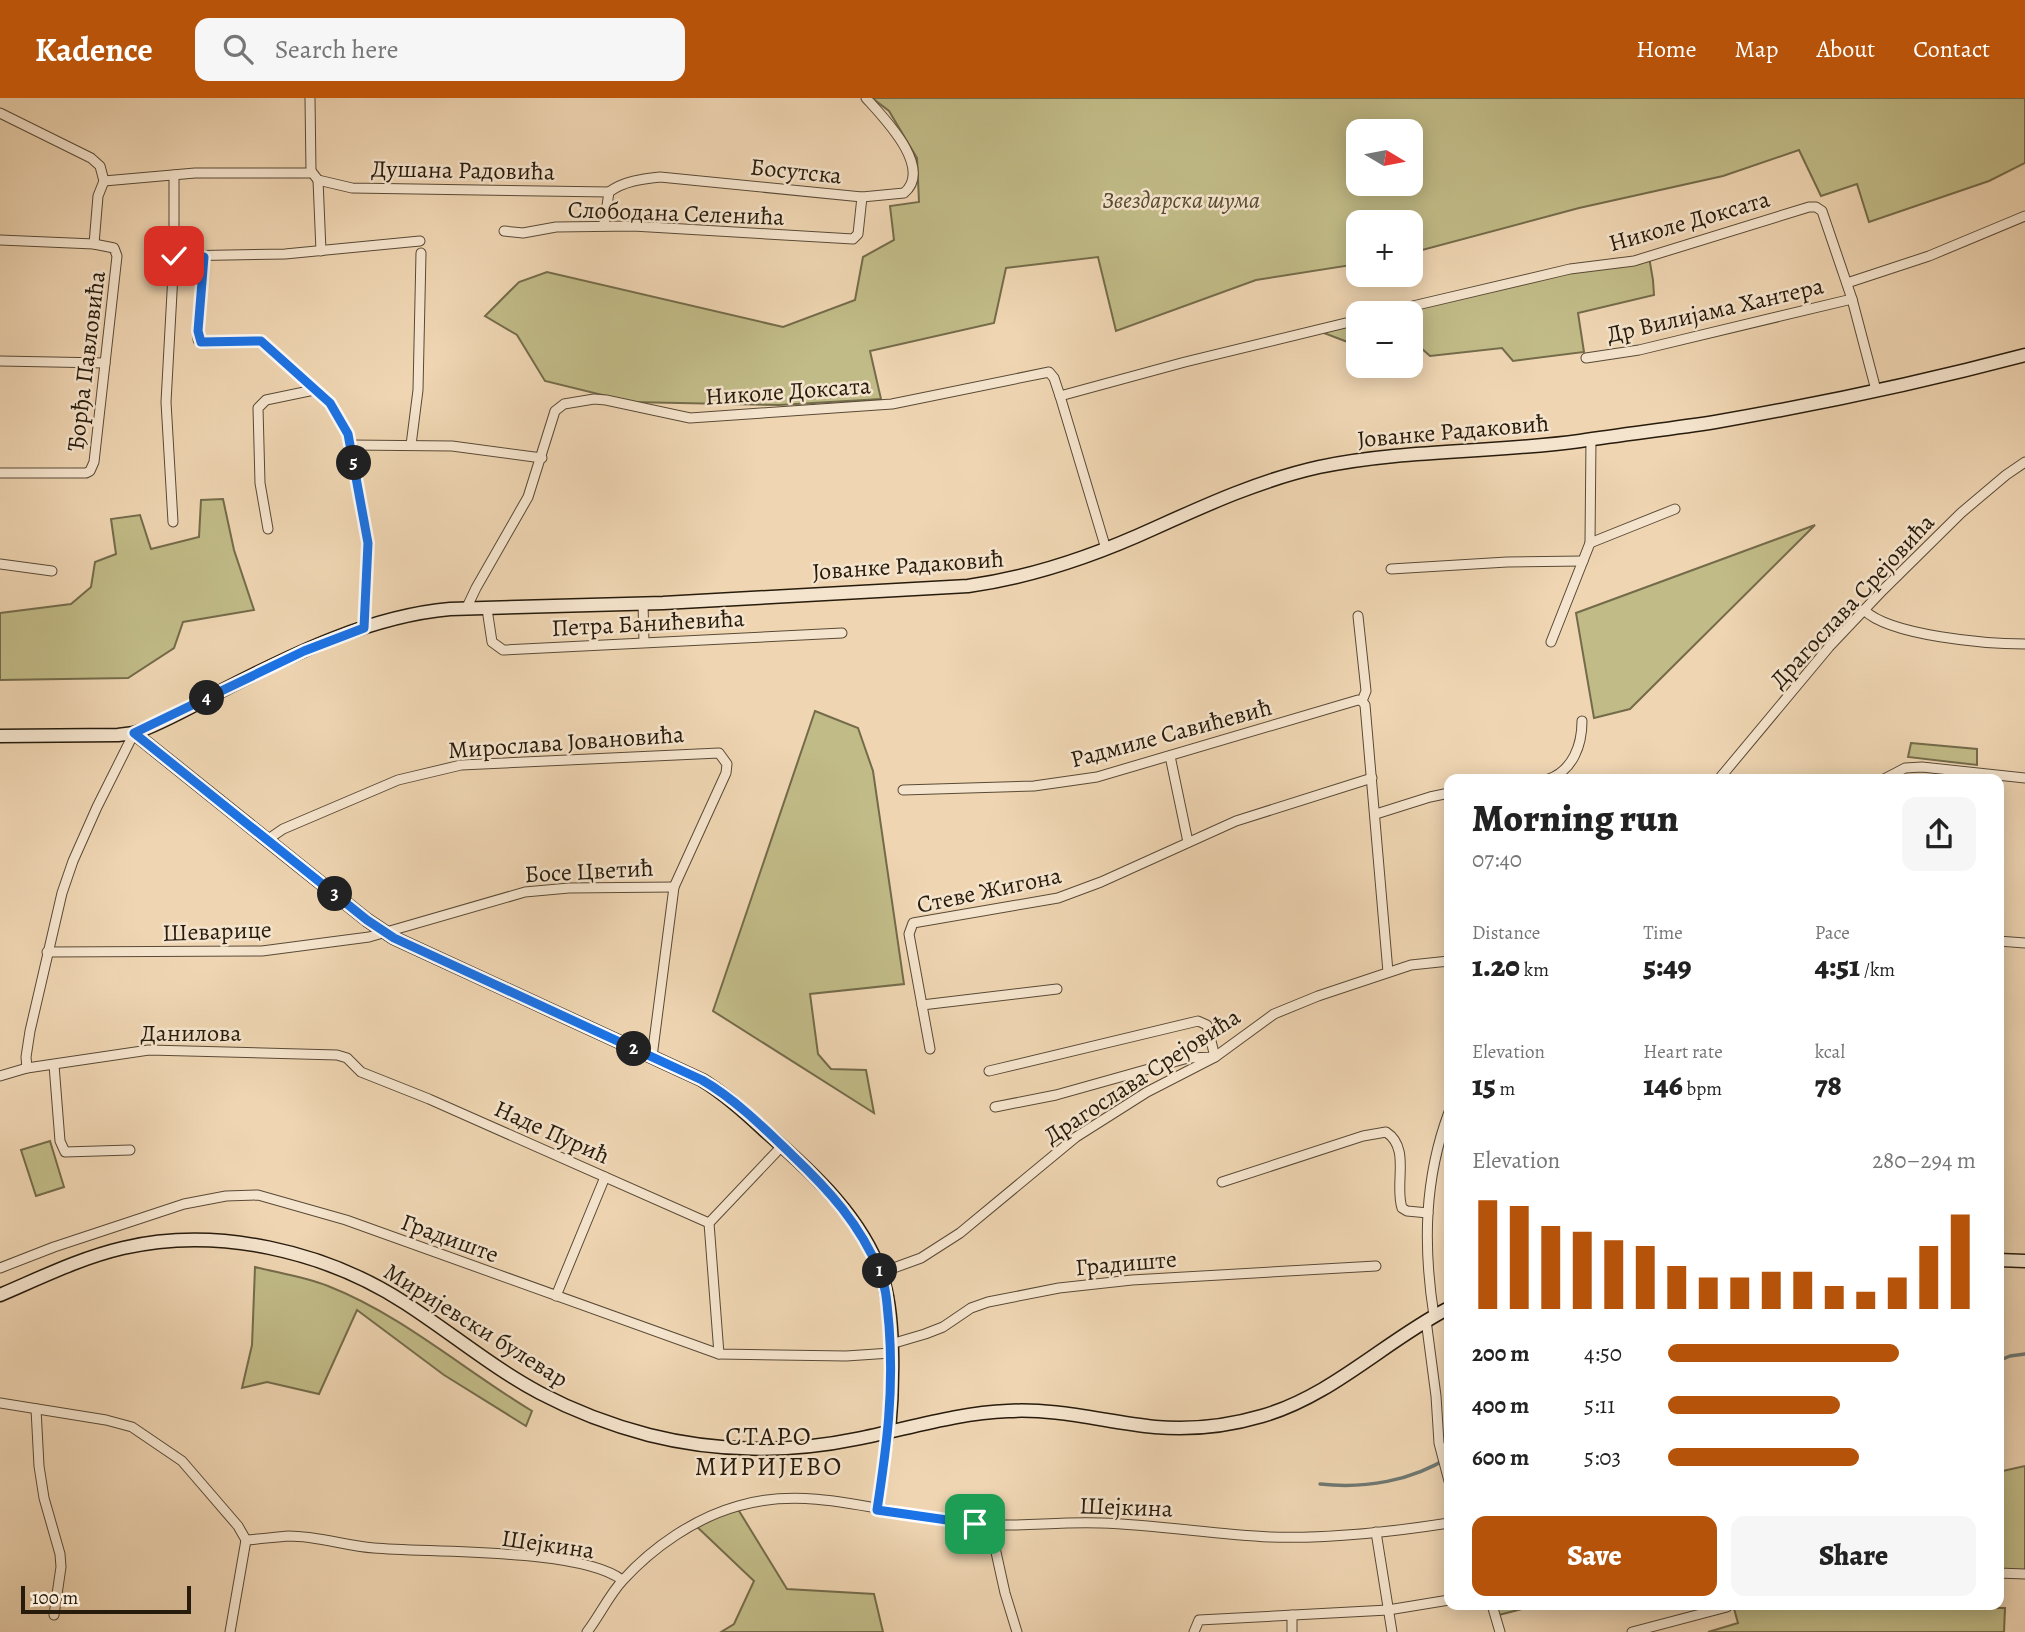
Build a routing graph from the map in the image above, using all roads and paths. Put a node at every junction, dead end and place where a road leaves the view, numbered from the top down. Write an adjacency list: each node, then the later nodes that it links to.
1 (310, 98): 4 (street)
2 (866, 98): 9 (street, Босутска)
3 (0, 113): 7 (street)
4 (312, 171): 5 (street); 6 (street)
5 (174, 175): 7 (street); 18 (street)
6 (318, 180): 8 (street, Душана Радовића); 16 (street)
7 (104, 181): 15 (street)
8 (609, 191): 9 (street, Босутска); 11 (street)
9 (862, 197): 11 (street, Слободана Селенића)
10 (2025, 216): 20 (street)
11 (604, 226): 12 (street, Слободана Селенића)
12 (504, 231)
13 (0, 240): 15 (street)
14 (420, 241): 16 (street)
15 (94, 244): 27 (street, Ђорђа Павловића)
16 (321, 251): 19 (street)
17 (421, 253): 33 (street)
18 (174, 256): 19 (street); 38 (street)
19 (204, 257): 28 (street)
20 (1847, 283): 21 (street, Николе Доксата); 22 (street, Николе Доксата)
21 (1852, 299): 25 (street, Др Вилијама Хантера); 29 (street, Николе Доксата)
22 (1423, 304)
23 (1346, 323): 30 (street)
24 (2025, 355): 29 (main road, Јованке Радаковић)
25 (1586, 358)
26 (0, 361): 27 (street)
27 (105, 363): 36 (street, Ђорђа Павловића)
28 (314, 390): 32 (street); 39 (street)
29 (1876, 390): 31 (main road, Јованке Радаковић)
30 (1060, 396): 34 (street, Николе Доксата); 41 (street, Николе Доксата)
31 (1591, 439): 40 (street); 41 (main road, Јованке Радаковић)
32 (351, 445): 33 (street); 51 (street)
33 (411, 445): 34 (street)
34 (541, 458): 48 (street, Николе Доксата)
35 (2025, 462): 49 (street, Драгослава Срејовића)
36 (0, 473)
37 (1675, 509): 40 (street)
38 (173, 522)
39 (268, 528)
40 (1590, 543): 42 (street)
41 (1106, 549): 46 (main road, Јованке Радаковић)
42 (1583, 561): 44 (street); 54 (street)
43 (0, 564): 45 (street)
44 (1391, 569)
45 (52, 571)
46 (643, 603): 47 (main road, Јованке Радаковић); 53 (street)
47 (487, 609): 48 (main road, Јованке Радаковић); 53 (street, Петра Банићевића)
48 (466, 610): 51 (main road, Јованке Радаковић)
49 (1864, 610): 55 (street); 62 (street, Драгослава Срејовића)
50 (1358, 616): 56 (street)
51 (364, 628): 58 (main road, Јованке Радаковић)
52 (842, 633): 53 (street, Петра Банићевића)
53 (644, 642)
54 (1551, 642)
55 (2025, 644)
56 (1362, 702): 60 (street, Радмиле Савићевић); 66 (street)
57 (1582, 721): 61 (street)
58 (134, 733): 59 (main road, Јованке Радаковић); 71 (main road); 77 (street)
59 (0, 736)
60 (1170, 756): 68 (street, Радмиле Савићевић); 72 (street)
61 (1560, 774)
62 (1723, 774)
63 (1894, 774): 64 (street)
64 (1988, 774)
65 (2004, 776): 67 (street)
66 (1372, 778): 70 (street); 72 (street, Стеве Жигона)
67 (2025, 778)
68 (903, 790)
69 (1444, 794): 70 (street)
70 (1376, 814): 79 (street)
71 (267, 840): 73 (street, Мирослава Јовановића); 74 (main road)
72 (1188, 842): 81 (street, Стеве Жигона)
73 (674, 887): 74 (street, Босе Цветић); 83 (street)
74 (386, 933): 77 (street, Шеварице); 83 (main road)
75 (2004, 941): 76 (street)
76 (2025, 943)
77 (47, 952): 86 (street)
78 (1444, 961): 79 (street, Драгослава Срејовића)
79 (1388, 972): 84 (street, Драгослава Срејовића)
80 (1057, 989): 81 (street)
81 (922, 1004): 82 (street, Стеве Жигона)
82 (930, 1049)
83 (652, 1057): 92 (main road)
84 (1215, 1057): 87 (street); 90 (street); 102 (street, Драгослава Срејовића)
85 (54, 1065): 86 (street, Данилова); 89 (street, Данилова); 93 (street)
86 (27, 1068): 88 (street, Данилова)
87 (989, 1070)
88 (0, 1076)
89 (377, 1079): 94 (street, Наде Пурић)
90 (995, 1107)
91 (1444, 1129): 96 (street)
92 (782, 1146): 97 (street); 102 (main road)
93 (130, 1150)
94 (605, 1177): 97 (street, Наде Пурић); 104 (street)
95 (1222, 1182): 96 (street)
96 (1427, 1213): 106 (street)
97 (709, 1223): 108 (street)
98 (2004, 1261): 99 (main road)
99 (2025, 1261)
100 (1376, 1266): 107 (street, Градиште)
101 (0, 1268): 104 (street, Градиште)
102 (880, 1273): 107 (main road)
103 (0, 1295): 111 (main road, Миријевски булевар)
104 (556, 1296): 108 (street, Градиште)
105 (1444, 1311): 106 (main road, Миријевски булевар)
106 (1430, 1318): 111 (main road, Миријевски булевар); 112 (street)
107 (891, 1349): 108 (street, Градиште); 111 (main road)
108 (719, 1354)
109 (0, 1403): 110 (street)
110 (36, 1409): 117 (street); 125 (street)
111 (889, 1432): 113 (street)
112 (1444, 1463)
113 (877, 1510): 115 (street, Шејкина); 120 (street, Шејкина)
114 (1444, 1524): 116 (street, Шејкина)
115 (990, 1525): 116 (street, Шејкина); 129 (street)
116 (1376, 1532): 122 (street)
117 (246, 1540): 120 (street, Шејкина); 127 (street)
118 (2004, 1573): 119 (street)
119 (2025, 1574)
120 (622, 1580): 128 (street)
121 (1444, 1601): 122 (street)
122 (1388, 1610): 126 (street); 132 (street)
123 (1493, 1610): 133 (street)
124 (1716, 1610): 134 (street)
125 (54, 1615)
126 (1292, 1615): 130 (street); 131 (street)
127 (230, 1632)
128 (587, 1632)
129 (1017, 1632)
130 (1194, 1632)
131 (1292, 1632)
132 (1392, 1632)
133 (1500, 1632)
134 (1632, 1632)

